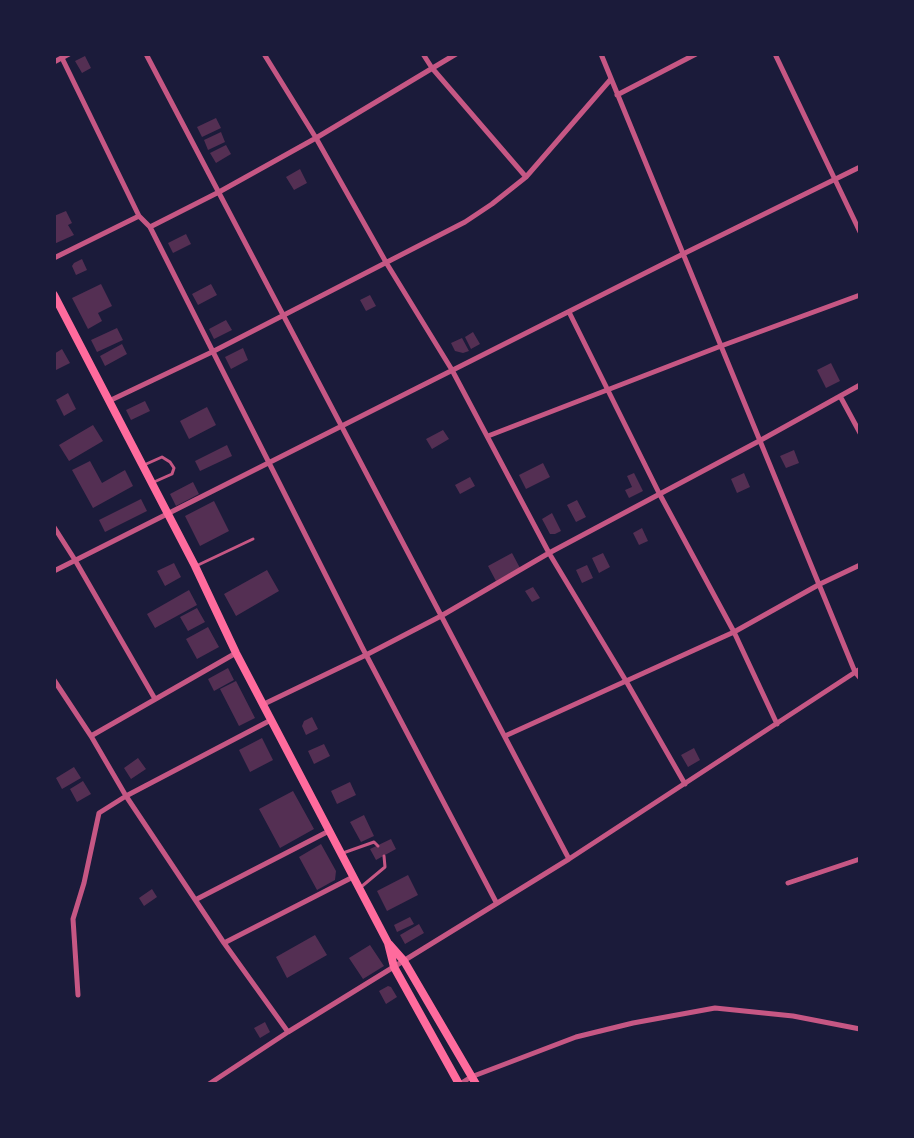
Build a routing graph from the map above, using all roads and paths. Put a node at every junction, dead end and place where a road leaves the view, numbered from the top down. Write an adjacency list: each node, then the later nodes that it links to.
1 (69, 54): 9 (street)
2 (146, 54): 18 (street)
3 (264, 54): 14 (street)
4 (423, 54): 11 (street)
5 (456, 54): 11 (street)
6 (601, 54): 12 (street)
7 (696, 54): 13 (street)
8 (775, 54): 17 (street)
9 (62, 58): 10 (street); 19 (street)
10 (54, 62)
11 (432, 68): 14 (street); 16 (street)
12 (611, 79): 13 (street); 16 (street)
13 (617, 95): 22 (street)
14 (316, 138): 18 (street); 24 (street)
15 (860, 167): 17 (street)
16 (526, 177): 24 (street)
17 (834, 180): 21 (street); 22 (street)
18 (219, 192): 20 (street); 28 (street)
19 (139, 216): 20 (street); 23 (street)
20 (150, 227): 30 (street)
21 (860, 232)
22 (682, 254): 27 (street); 29 (street)
23 (54, 258)
24 (387, 264): 28 (street); 31 (street)
25 (54, 295): 35 (main road)
26 (860, 296): 29 (street)
27 (569, 312): 31 (street); 33 (street)
28 (283, 314): 30 (street); 36 (street)
29 (722, 346): 33 (street); 39 (street)
30 (212, 352): 35 (street); 40 (street)
31 (452, 370): 36 (street); 38 (street)
32 (860, 385): 34 (street)
33 (608, 390): 38 (street); 43 (street)
34 (840, 396): 37 (street); 39 (street)
35 (109, 401): 41 (main road)
36 (341, 426): 40 (street); 53 (street)
37 (860, 434)
38 (488, 436): 47 (street)
39 (760, 440): 43 (street); 52 (street)
40 (269, 462): 44 (street); 56 (street)
41 (142, 466): 42 (main road); 42 (lane)
42 (151, 483): 44 (main road)
43 (659, 493): 47 (street); 54 (street)
44 (166, 513): 48 (street); 50 (main road)
45 (54, 527): 48 (street)
46 (253, 539): 50 (lane)
47 (549, 553): 53 (street); 60 (street)
48 (75, 560): 51 (street); 61 (street)
49 (860, 565): 52 (street)
50 (195, 566): 55 (main road)
51 (54, 571)
52 (820, 584): 54 (street); 57 (street)
53 (441, 616): 56 (street); 66 (street)
54 (734, 632): 60 (street); 64 (street)
55 (236, 653): 61 (street); 62 (main road)
56 (366, 655): 62 (street); 79 (street)
57 (857, 670): 58 (street); 64 (street)
58 (860, 678)
59 (54, 680): 65 (street)
60 (626, 681): 66 (street); 67 (street)
61 (155, 699): 65 (street)
62 (264, 704): 63 (main road)
63 (271, 720): 68 (street); 69 (main road)
64 (777, 724): 67 (street)
65 (91, 736): 68 (street)
66 (505, 736): 73 (street)
67 (685, 784): 73 (street)
68 (126, 796): 78 (street); 84 (street)
69 (328, 831): 71 (main road); 78 (street)
70 (378, 846): 71 (lane)
71 (341, 853): 75 (main road)
72 (384, 856): 77 (lane)
73 (569, 859): 79 (street)
74 (860, 859): 76 (street)
75 (354, 878): 77 (main road); 80 (street)
76 (788, 883)
77 (359, 889): 81 (main road)
78 (197, 899): 80 (street)
79 (496, 902): 82 (street)
80 (224, 942): 86 (street)
81 (388, 943): 82 (main road); 83 (main road)
82 (404, 961): 83 (street); 87 (main road)
83 (394, 967): 86 (street); 89 (main road)
84 (78, 995)
85 (860, 1029): 87 (street)
86 (288, 1032): 88 (street)
87 (473, 1081): 89 (street)
88 (209, 1084)
89 (460, 1084)

